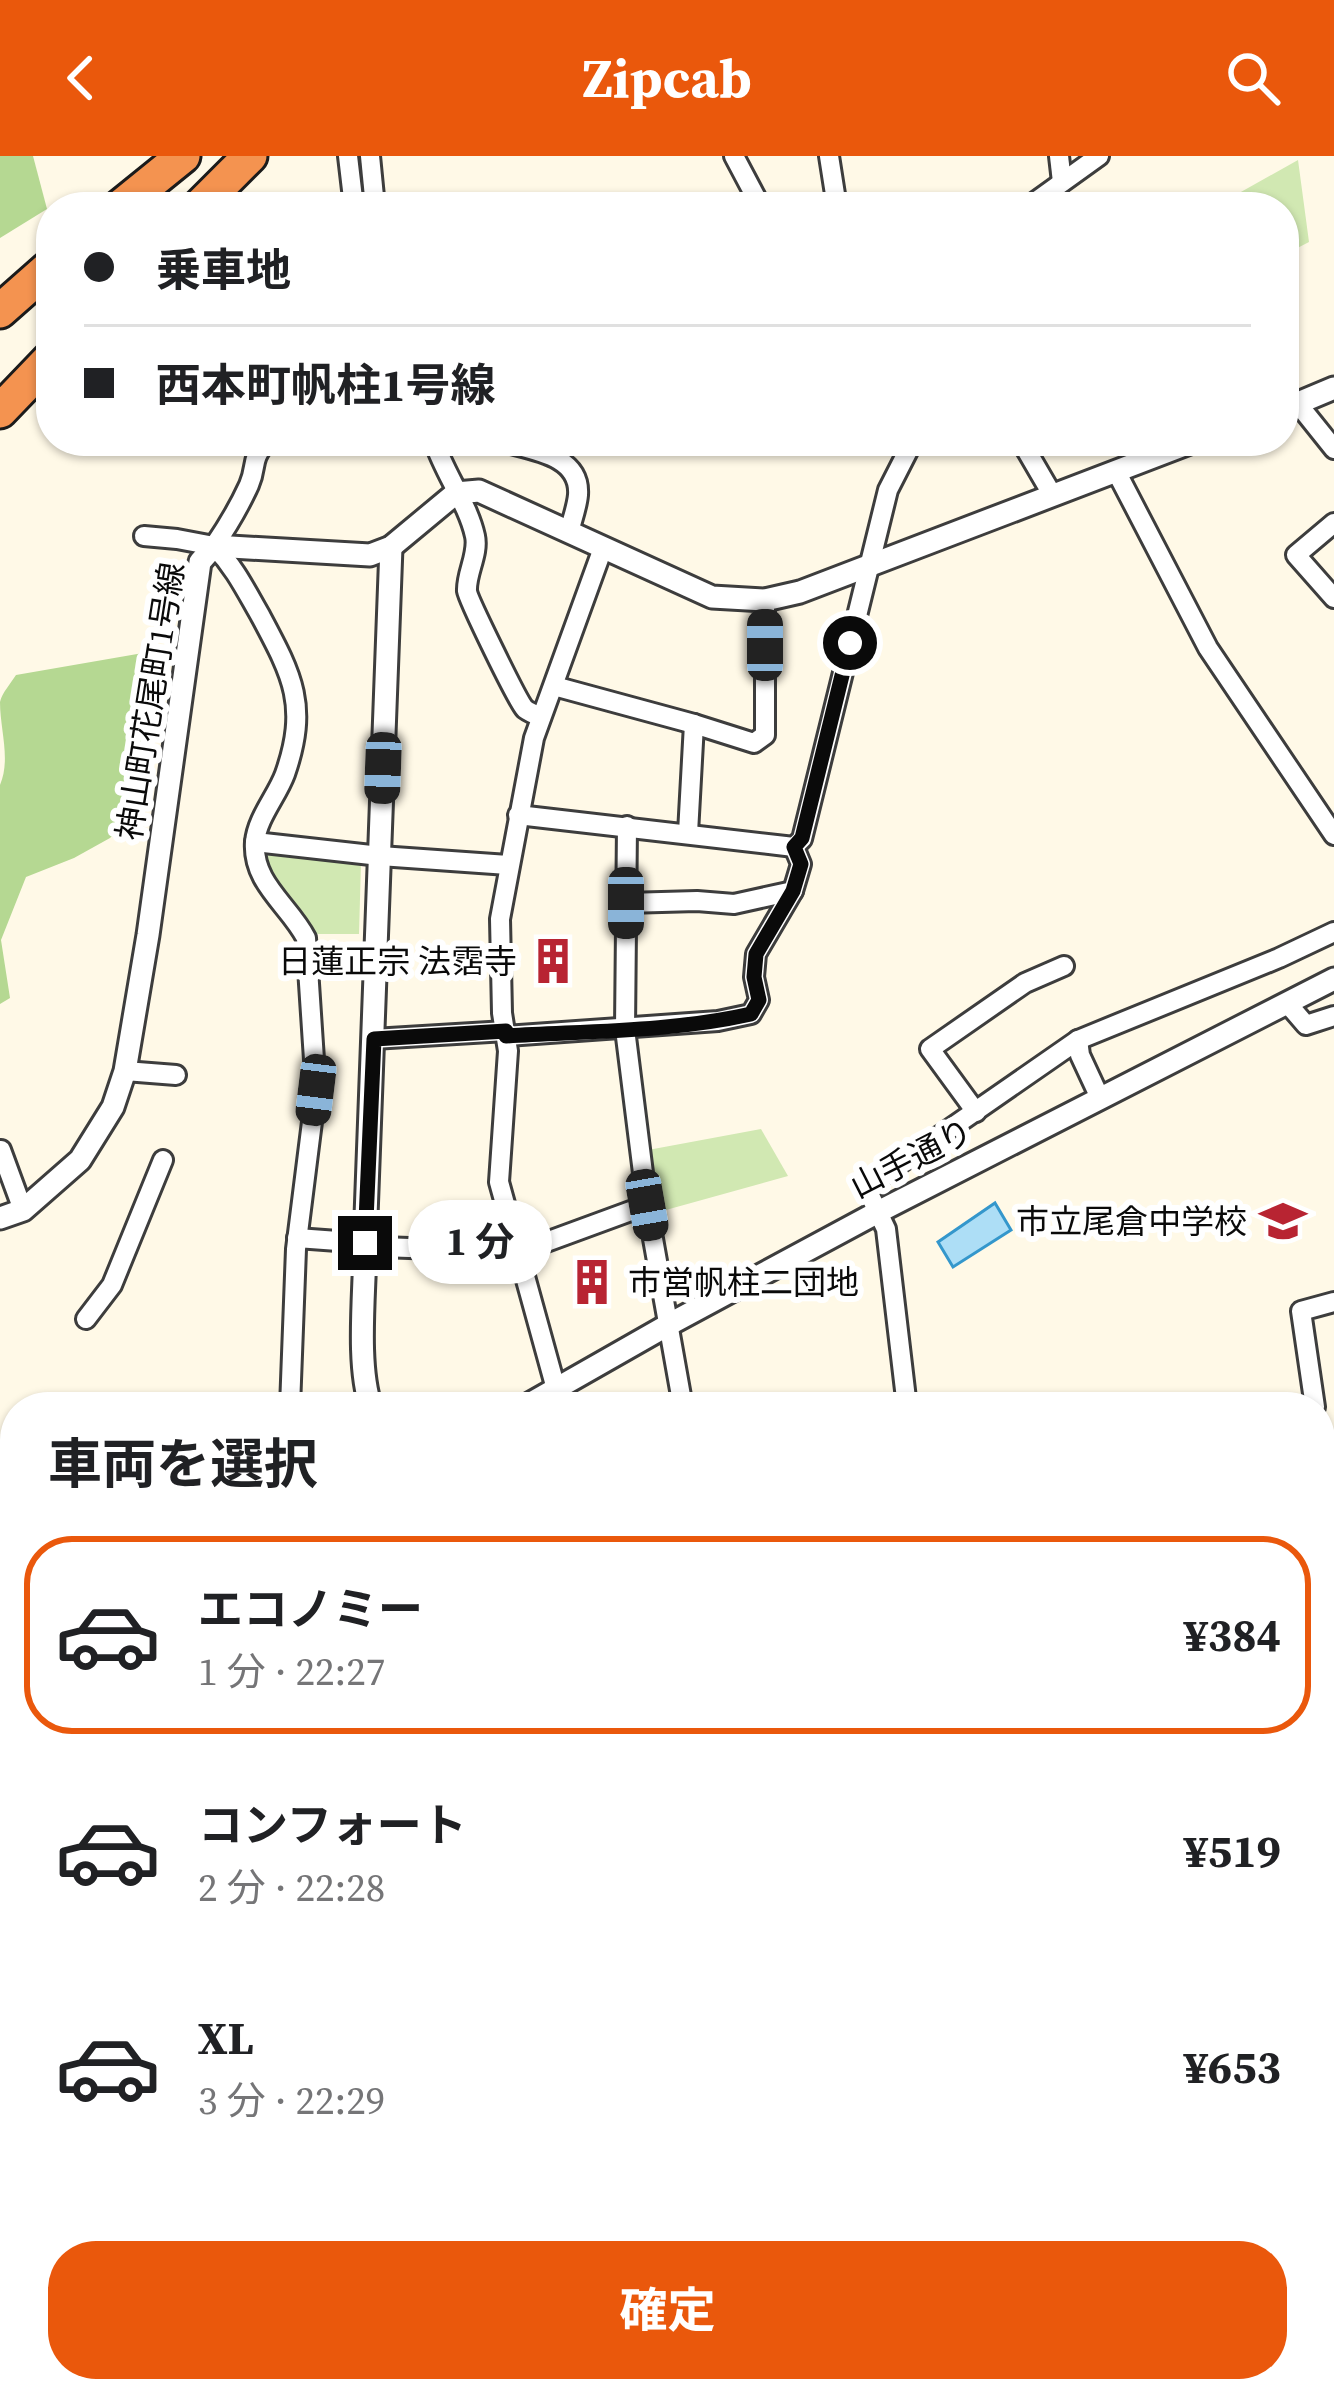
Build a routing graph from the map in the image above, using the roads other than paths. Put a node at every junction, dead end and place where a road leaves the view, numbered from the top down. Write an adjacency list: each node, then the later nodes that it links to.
1 (183, 156): 10 (highway)
2 (250, 156): 11 (highway)
3 (348, 156): 12 (street)
4 (370, 156): 13 (street)
5 (734, 156): 14 (street)
6 (829, 156): 15 (street)
7 (1059, 156): 9 (street)
8 (1099, 156): 9 (street)
9 (1063, 182): 16 (street)
10 (139, 192)
11 (214, 192)
12 (352, 192)
13 (374, 192)
14 (753, 192)
15 (835, 192)
16 (1049, 192)
17 (36, 279): 18 (highway)
18 (0, 310)
19 (36, 374): 22 (highway)
20 (1334, 388): 21 (street)
21 (1299, 403)
22 (0, 411)
23 (1299, 414): 24 (street)
24 (1334, 449)
25 (255, 456): 37 (street)
26 (440, 456): 32 (street)
27 (547, 456): 35 (street)
28 (905, 456): 40 (street)
29 (1030, 456): 33 (street)
30 (1157, 456): 31 (street)
31 (1117, 472): 33 (street); 49 (street)
32 (456, 494): 35 (street); 38 (street); 44 (street)
33 (1053, 496): 40 (street)
34 (1334, 523): 41 (street)
35 (569, 532): 39 (street)
36 (144, 536): 37 (street)
37 (214, 546): 38 (street, 神山町花尾町1号線); 50 (street); 65 (street, 神山町花尾町1号線)
38 (391, 547): 52 (street)
39 (603, 548): 42 (street); 43 (street)
40 (871, 563): 42 (street); 51 (street)
41 (1334, 598)
42 (765, 600): 45 (street)
43 (554, 686): 44 (street); 45 (street)
44 (541, 717): 46 (street)
45 (694, 724): 48 (street)
46 (518, 815): 47 (street); 53 (street)
47 (627, 826): 48 (street); 55 (street)
48 (688, 833): 51 (street)
49 (1334, 835)
50 (255, 842): 52 (street); 75 (street)
51 (794, 847): 54 (street)
52 (380, 856): 53 (street); 63 (street)
53 (508, 865): 62 (street)
54 (793, 891): 55 (street); 61 (street)
55 (626, 903): 61 (street)
56 (1334, 932): 64 (street)
57 (1064, 966): 68 (street)
58 (1334, 979): 59 (street, 山手通り)
59 (1288, 1003): 60 (street); 67 (street, 山手通り)
60 (1334, 1016)
61 (625, 1029): 62 (street); 71 (street)
62 (506, 1033): 63 (street); 77 (street)
63 (374, 1039): 76 (street)
64 (1078, 1040): 67 (street); 68 (street)
65 (125, 1071): 66 (street); 72 (street, 神山町花尾町1号線)
66 (176, 1075)
67 (1100, 1098): 73 (street, 山手通り)
68 (976, 1112): 73 (street)
69 (2, 1150): 72 (street)
70 (163, 1160): 79 (street)
71 (647, 1205): 77 (street); 80 (street)
72 (23, 1210): 74 (street, 神山町花尾町1号線)
73 (878, 1212): 80 (street, 山手通り); 86 (street)
74 (0, 1218)
75 (297, 1238): 76 (street); 81 (street)
76 (365, 1243): 77 (street); 82 (street)
77 (519, 1252): 83 (street)
78 (1334, 1302): 87 (street)
79 (86, 1318)
80 (668, 1325): 84 (street, 山手通り); 85 (street)
81 (291, 1392)
82 (366, 1392)
83 (557, 1392)
84 (568, 1392)
85 (680, 1392)
86 (905, 1392)
87 (1313, 1392)

